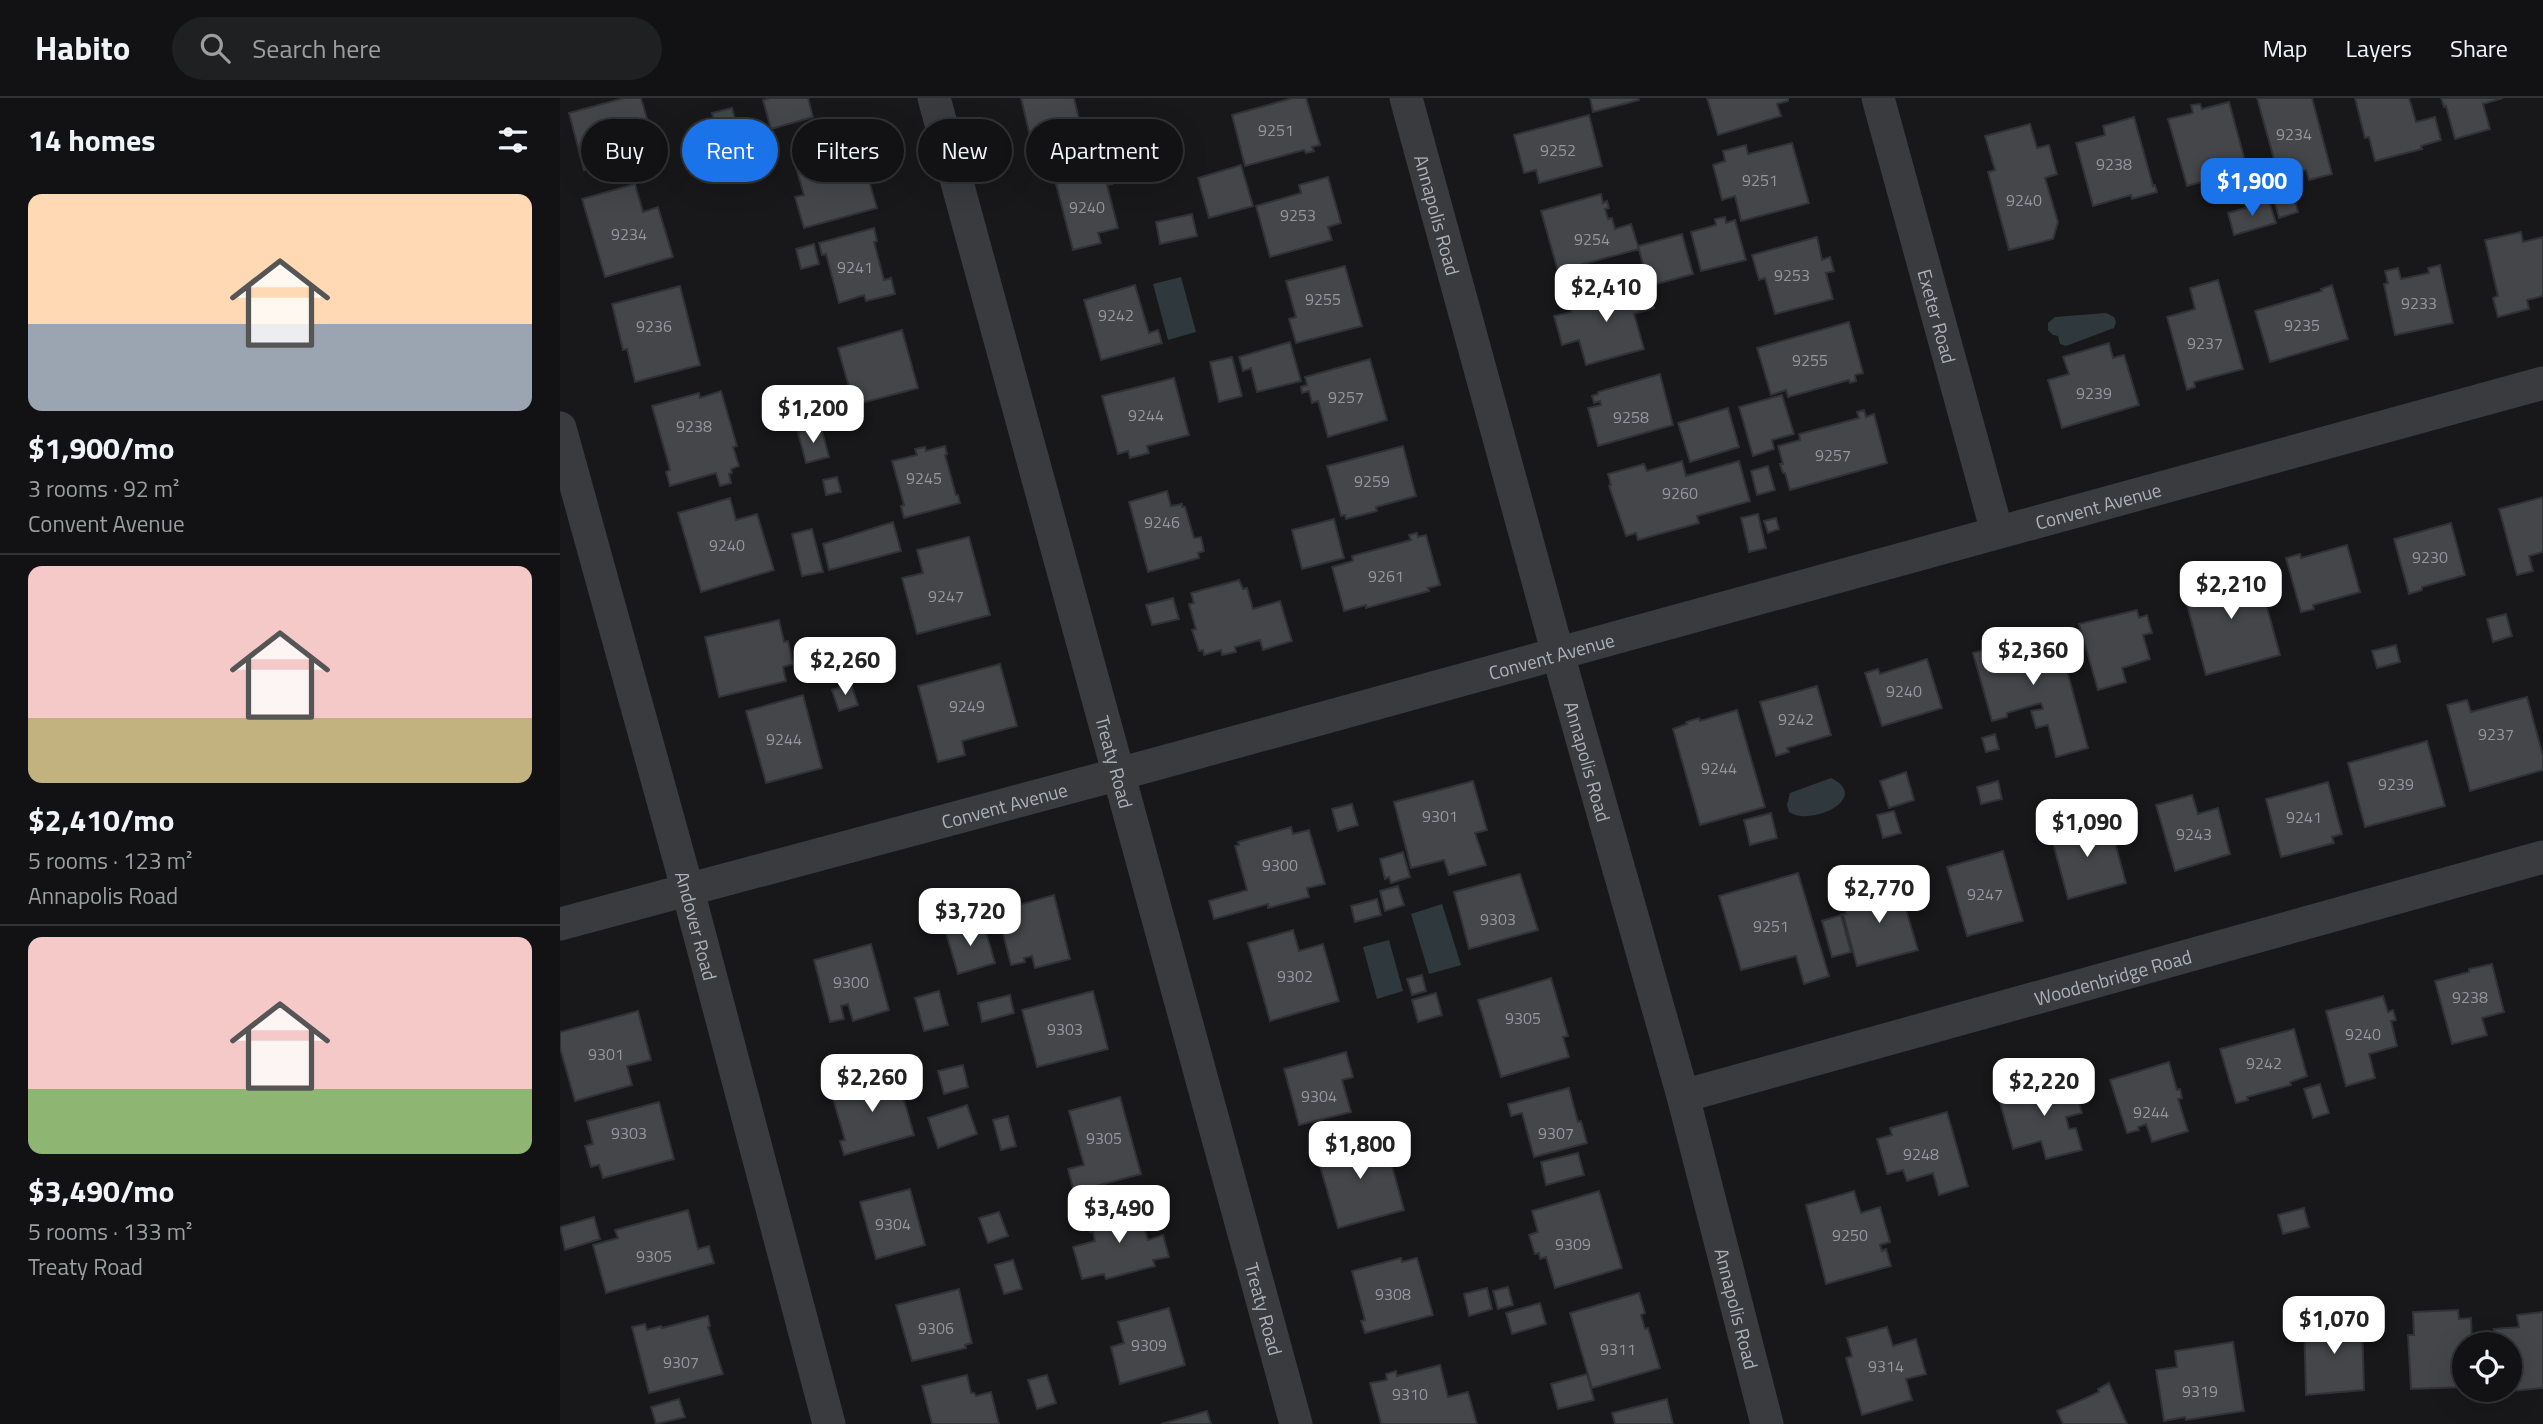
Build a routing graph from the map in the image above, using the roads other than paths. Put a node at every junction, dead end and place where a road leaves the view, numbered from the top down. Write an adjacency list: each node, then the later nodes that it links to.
1 (934, 98): 8 (street, Treaty Road)
2 (1406, 98): 7 (street, Annapolis Road)
3 (1878, 98): 6 (street, Exeter Road)
4 (2543, 383): 6 (street, Convent Avenue)
5 (560, 428): 10 (street, Andover Road)
6 (1997, 532): 7 (street, Convent Avenue)
7 (1558, 654): 8 (street, Convent Avenue); 12 (street, Annapolis Road)
8 (1119, 774): 10 (street, Convent Avenue); 14 (street, Treaty Road)
9 (2543, 857): 12 (street, Woodenbridge Road)
10 (688, 891): 11 (street, Convent Avenue); 13 (street, Andover Road)
11 (560, 924)
12 (1683, 1096): 15 (street, Annapolis Road)
13 (830, 1424)
14 (1296, 1424)
15 (1766, 1424)

